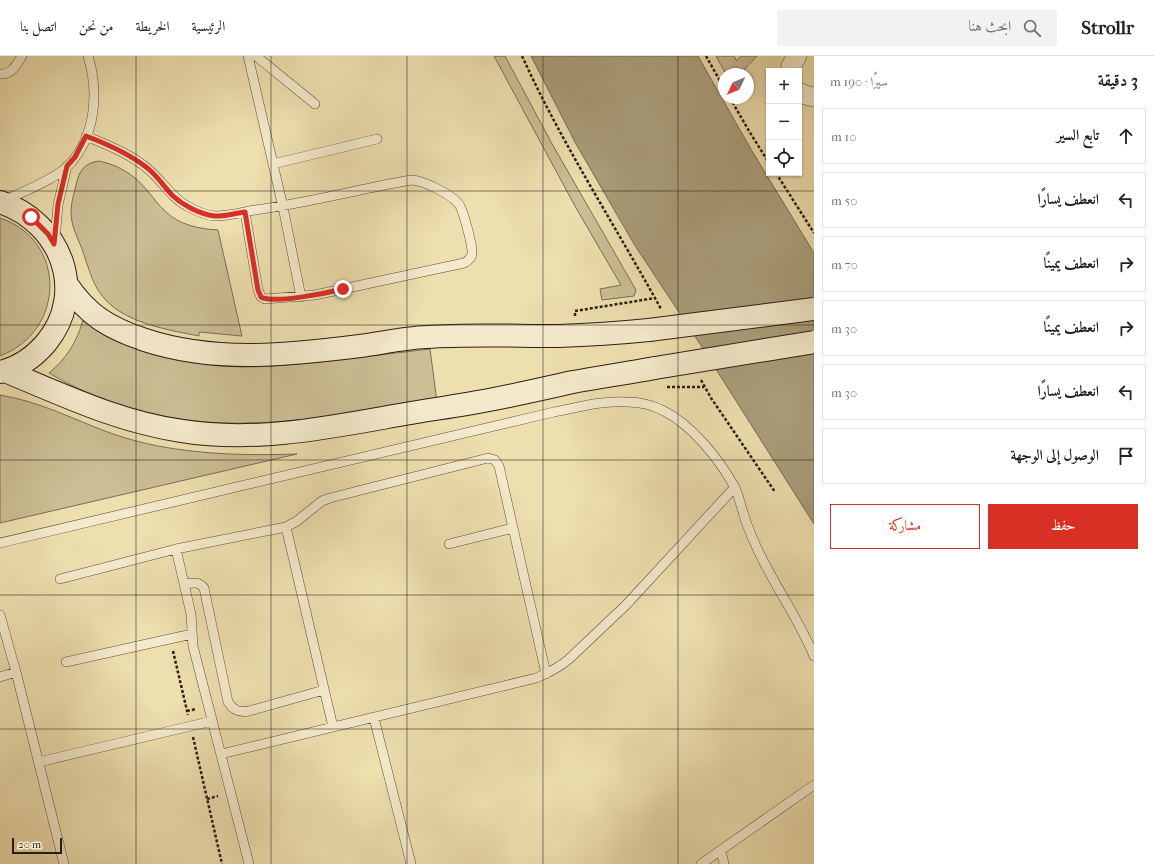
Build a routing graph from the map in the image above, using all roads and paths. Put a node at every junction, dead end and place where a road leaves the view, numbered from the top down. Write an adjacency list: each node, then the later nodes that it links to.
1 (22, 56): 9 (lane)
2 (88, 56): 15 (lane)
3 (248, 56): 18 (lane)
4 (256, 56): 13 (lane)
5 (522, 56): 28 (path)
6 (706, 56): 10 (path)
7 (797, 56): 8 (street)
8 (791, 68)
9 (0, 74)
10 (718, 77)
11 (802, 94): 12 (street)
12 (814, 96)
13 (315, 104)
14 (734, 104): 17 (path)
15 (86, 136): 19 (lane); 23 (lane)
16 (376, 139): 18 (lane)
17 (766, 158)
18 (273, 164): 22 (lane)
19 (67, 166): 21 (lane); 25 (lane)
20 (778, 176): 24 (path)
21 (0, 202): 25 (main road)
22 (283, 207): 23 (lane); 27 (lane); 27 (lane)
23 (245, 212): 27 (lane)
24 (814, 233)
25 (54, 244): 26 (main road)
26 (66, 283): 29 (main road, bridge); 33 (main road)
27 (301, 297)
28 (655, 298): 30 (path); 31 (path)
29 (814, 309)
30 (662, 311)
31 (575, 316)
32 (814, 342): 33 (main road, bridge)
33 (2, 372)
34 (698, 376): 36 (path)
35 (668, 387): 36 (path)
36 (704, 387): 38 (path)
37 (735, 487): 41 (lane); 49 (lane); 52 (lane)
38 (775, 492)
39 (286, 527): 40 (lane); 43 (lane); 54 (lane)
40 (513, 528): 42 (lane); 52 (lane)
41 (0, 543)
42 (449, 544)
43 (176, 549): 44 (lane); 45 (lane)
44 (60, 579)
45 (184, 584): 47 (lane); 54 (lane)
46 (0, 615): 51 (lane)
47 (192, 634): 48 (lane); 56 (lane)
48 (170, 639): 50 (lane); 57 (path)
49 (814, 656)
50 (66, 662)
51 (16, 672): 53 (lane); 60 (lane)
52 (546, 674): 55 (lane)
53 (0, 677)
54 (324, 690): 58 (lane)
55 (374, 718): 58 (lane); 66 (lane)
56 (212, 721): 57 (lane); 59 (lane)
57 (190, 726): 60 (lane); 64 (path)
58 (333, 727): 59 (lane)
59 (221, 754): 65 (lane)
60 (39, 762): 63 (lane)
61 (814, 785): 62 (lane)
62 (721, 851): 67 (lane); 68 (lane)
63 (64, 864)
64 (222, 864)
65 (248, 864)
66 (411, 864)
67 (702, 864)
68 (724, 864)

